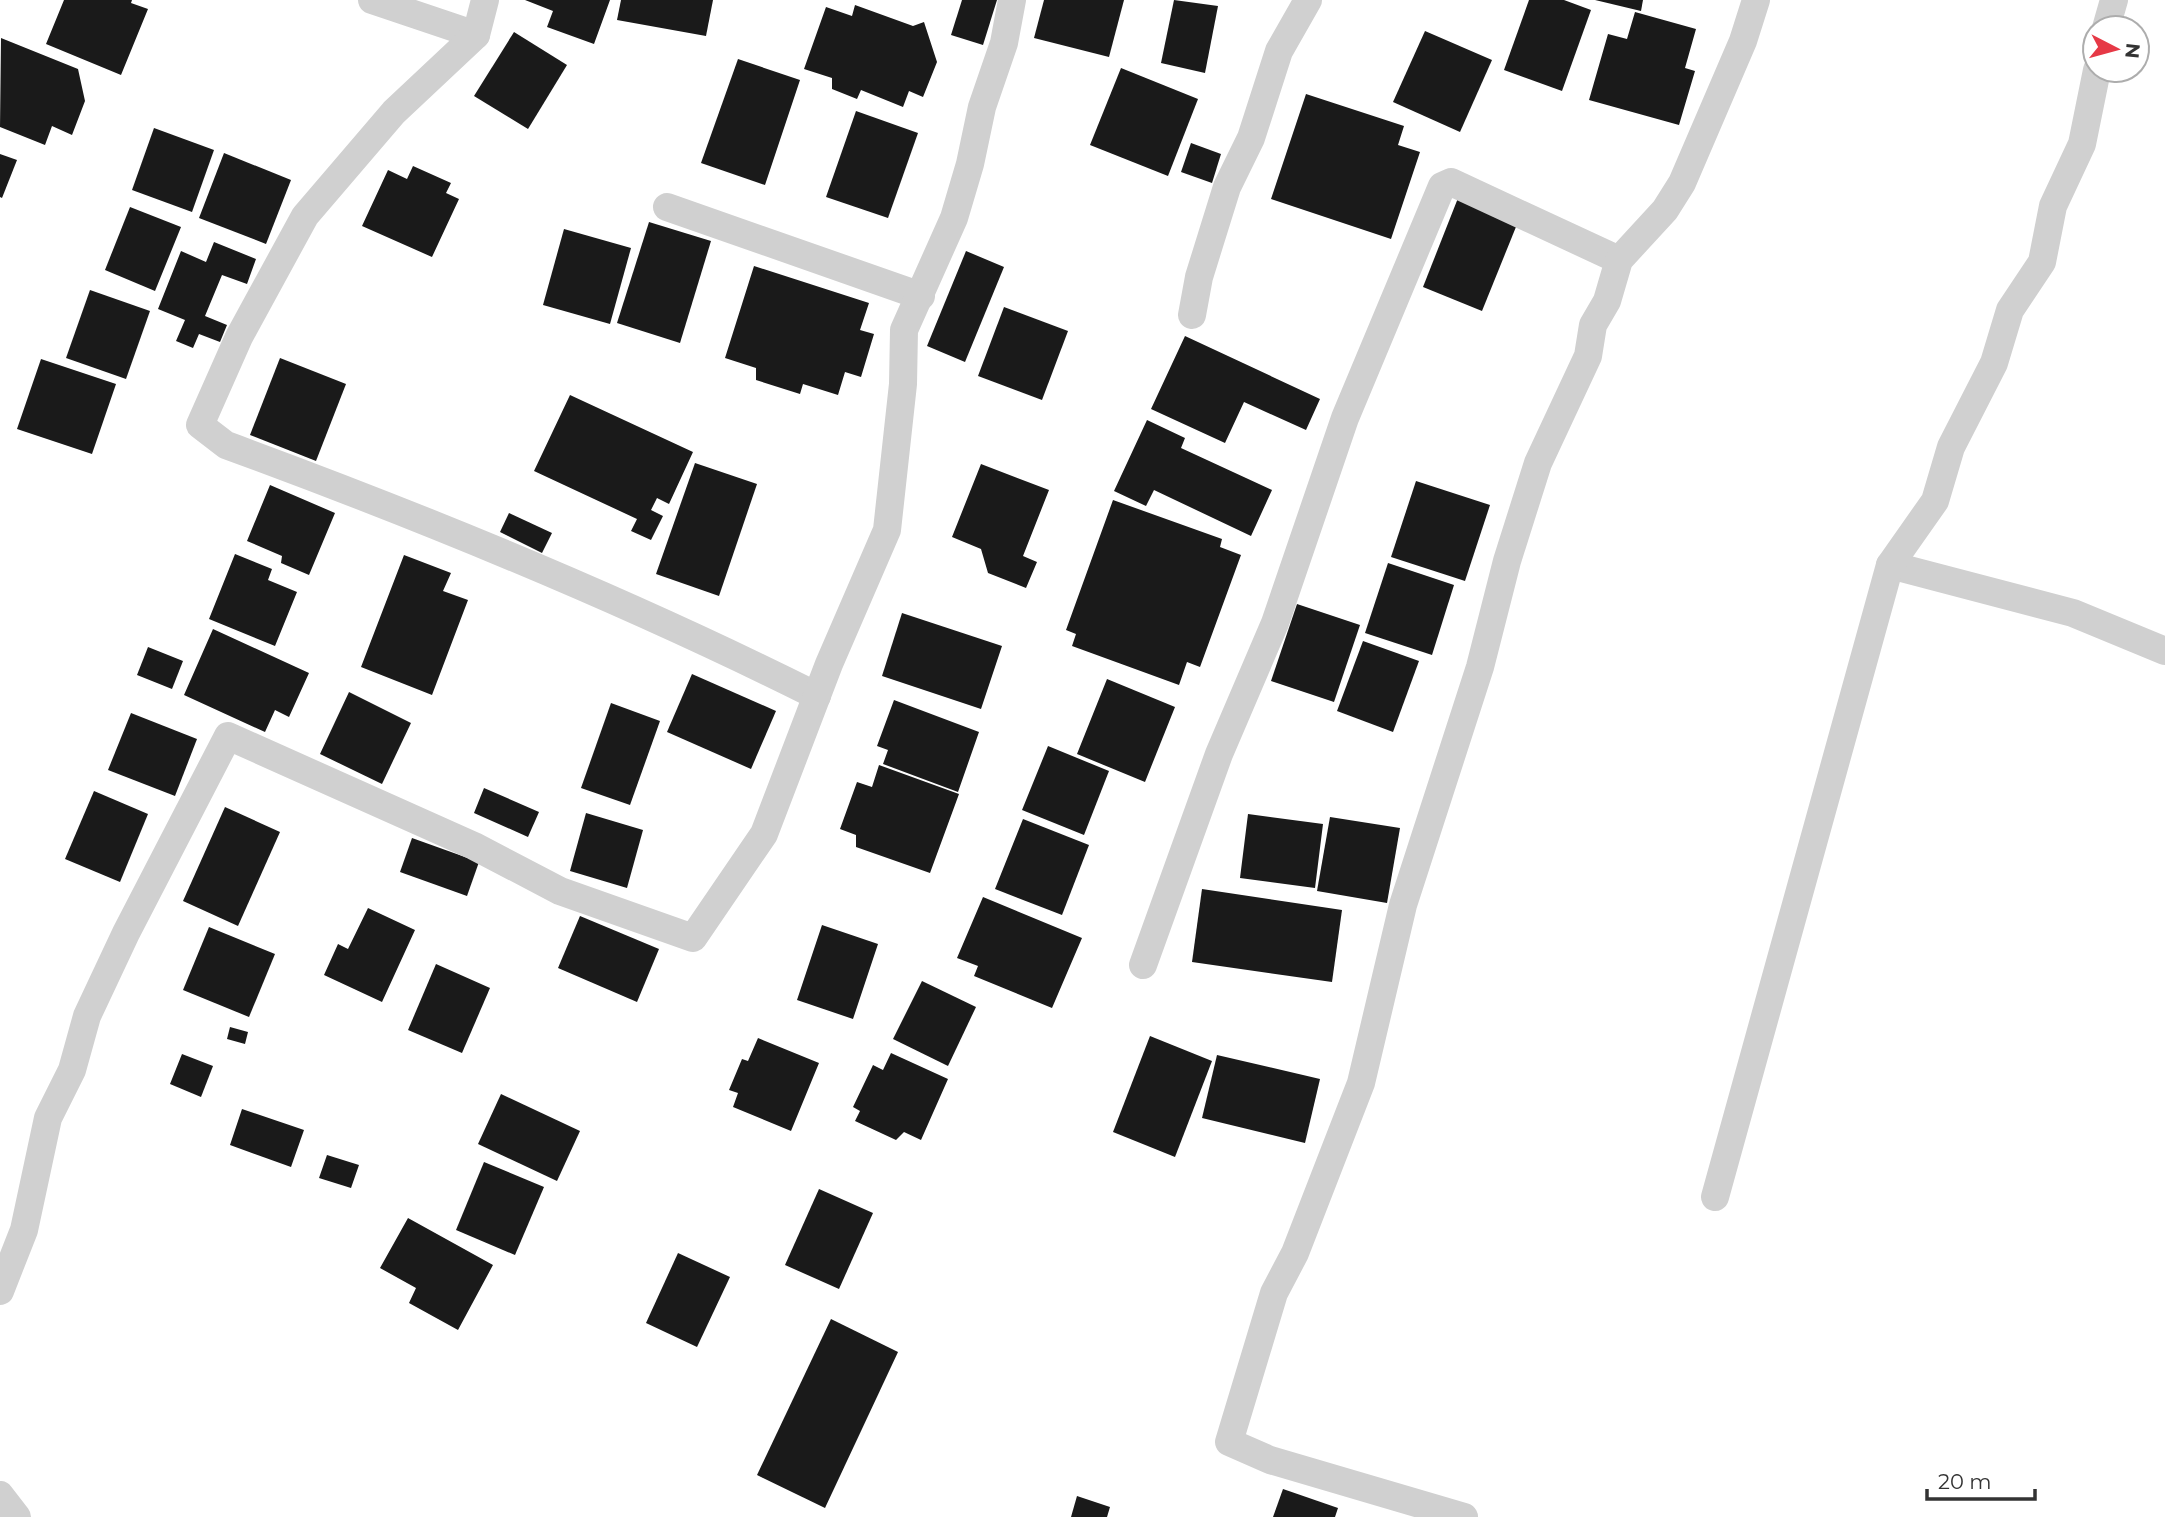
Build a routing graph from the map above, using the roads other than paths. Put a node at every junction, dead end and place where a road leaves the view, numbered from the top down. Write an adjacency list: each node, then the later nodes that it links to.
1 (372, 0): 6 (street)
2 (485, 0): 6 (street)
3 (1012, 0): 10 (street)
4 (1308, 0): 11 (street)
5 (1756, 0): 9 (street)
6 (476, 35): 14 (street)
7 (2094, 84): 12 (street)
8 (667, 207): 10 (street)
9 (1619, 260): 15 (street); 20 (street)
10 (921, 296): 14 (street)
11 (1192, 315)
12 (1890, 565): 13 (street); 16 (street)
13 (2165, 651)
14 (817, 696): 17 (street)
15 (1143, 965)
16 (1715, 1197)
17 (0, 1291)
18 (0, 1495): 19 (street)
19 (17, 1517)
20 (1464, 1517)

